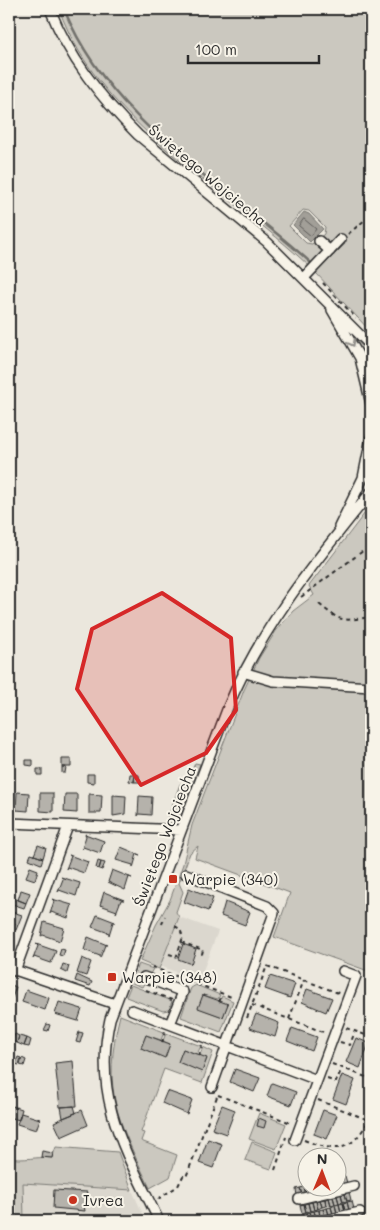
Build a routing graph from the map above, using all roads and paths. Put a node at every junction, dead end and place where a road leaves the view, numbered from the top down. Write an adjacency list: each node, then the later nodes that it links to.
1 (50, 9): 6 (street, Świętego Wojciecha)
2 (371, 215): 3 (path)
3 (341, 240): 5 (street)
4 (319, 241): 5 (street)
5 (330, 251): 6 (street)
6 (304, 278): 8 (street, Świętego Wojciecha)
7 (324, 283): 9 (path)
8 (327, 301): 10 (street, Świętego Wojciecha); 11 (street, one-way to 11)
9 (361, 323)
10 (371, 346)
11 (371, 404)
12 (371, 438): 14 (street)
13 (371, 492): 14 (street, Świętego Wojciecha)
14 (332, 543): 19 (street, Świętego Wojciecha)
15 (371, 545): 16 (path)
16 (300, 599)
17 (319, 604): 18 (path)
18 (371, 617)
19 (243, 672): 20 (street); 23 (street, Świętego Wojciecha)
20 (371, 687)
21 (9, 823): 22 (street)
22 (68, 826): 23 (street); 32 (street)
23 (181, 830): 41 (street, Świętego Wojciecha)
24 (186, 874): 55 (street)
25 (165, 916): 26 (path)
26 (162, 924)
27 (175, 926): 28 (path)
28 (181, 942): 29 (path); 30 (path)
29 (169, 954)
30 (206, 955)
31 (152, 967): 37 (path)
32 (12, 970): 41 (street)
33 (343, 971): 60 (street)
34 (144, 977): 47 (street)
35 (304, 980): 40 (path); 42 (path); 45 (path)
36 (146, 990): 43 (path)
37 (222, 994): 38 (path); 39 (path)
38 (237, 1000)
39 (219, 1002)
40 (338, 1002)
41 (115, 1004): 75 (street, Świętego Wojciecha)
42 (252, 1005): 45 (path); 46 (path)
43 (172, 1006)
44 (132, 1010): 47 (street)
45 (289, 1019): 48 (path)
46 (245, 1023)
47 (170, 1024): 55 (street)
48 (329, 1026)
49 (157, 1028): 54 (path)
50 (346, 1028): 51 (path)
51 (355, 1031): 52 (path); 53 (path)
52 (371, 1038)
53 (340, 1042)
54 (162, 1043)
55 (226, 1046): 60 (street); 62 (street)
56 (208, 1047): 57 (path)
57 (199, 1056)
58 (332, 1064): 59 (path)
59 (342, 1068): 60 (path); 61 (path)
60 (322, 1079): 69 (street)
61 (371, 1079)
62 (216, 1086): 63 (path)
63 (218, 1095): 65 (path); 72 (path)
64 (318, 1100): 67 (path)
65 (294, 1116)
66 (371, 1116): 67 (path)
67 (370, 1121): 69 (path)
68 (288, 1132): 70 (path)
69 (299, 1140)
70 (275, 1170)
71 (354, 1186): 73 (street)
72 (155, 1194)
73 (299, 1199)
74 (360, 1212): 76 (street)
75 (159, 1221)
76 (322, 1221)

